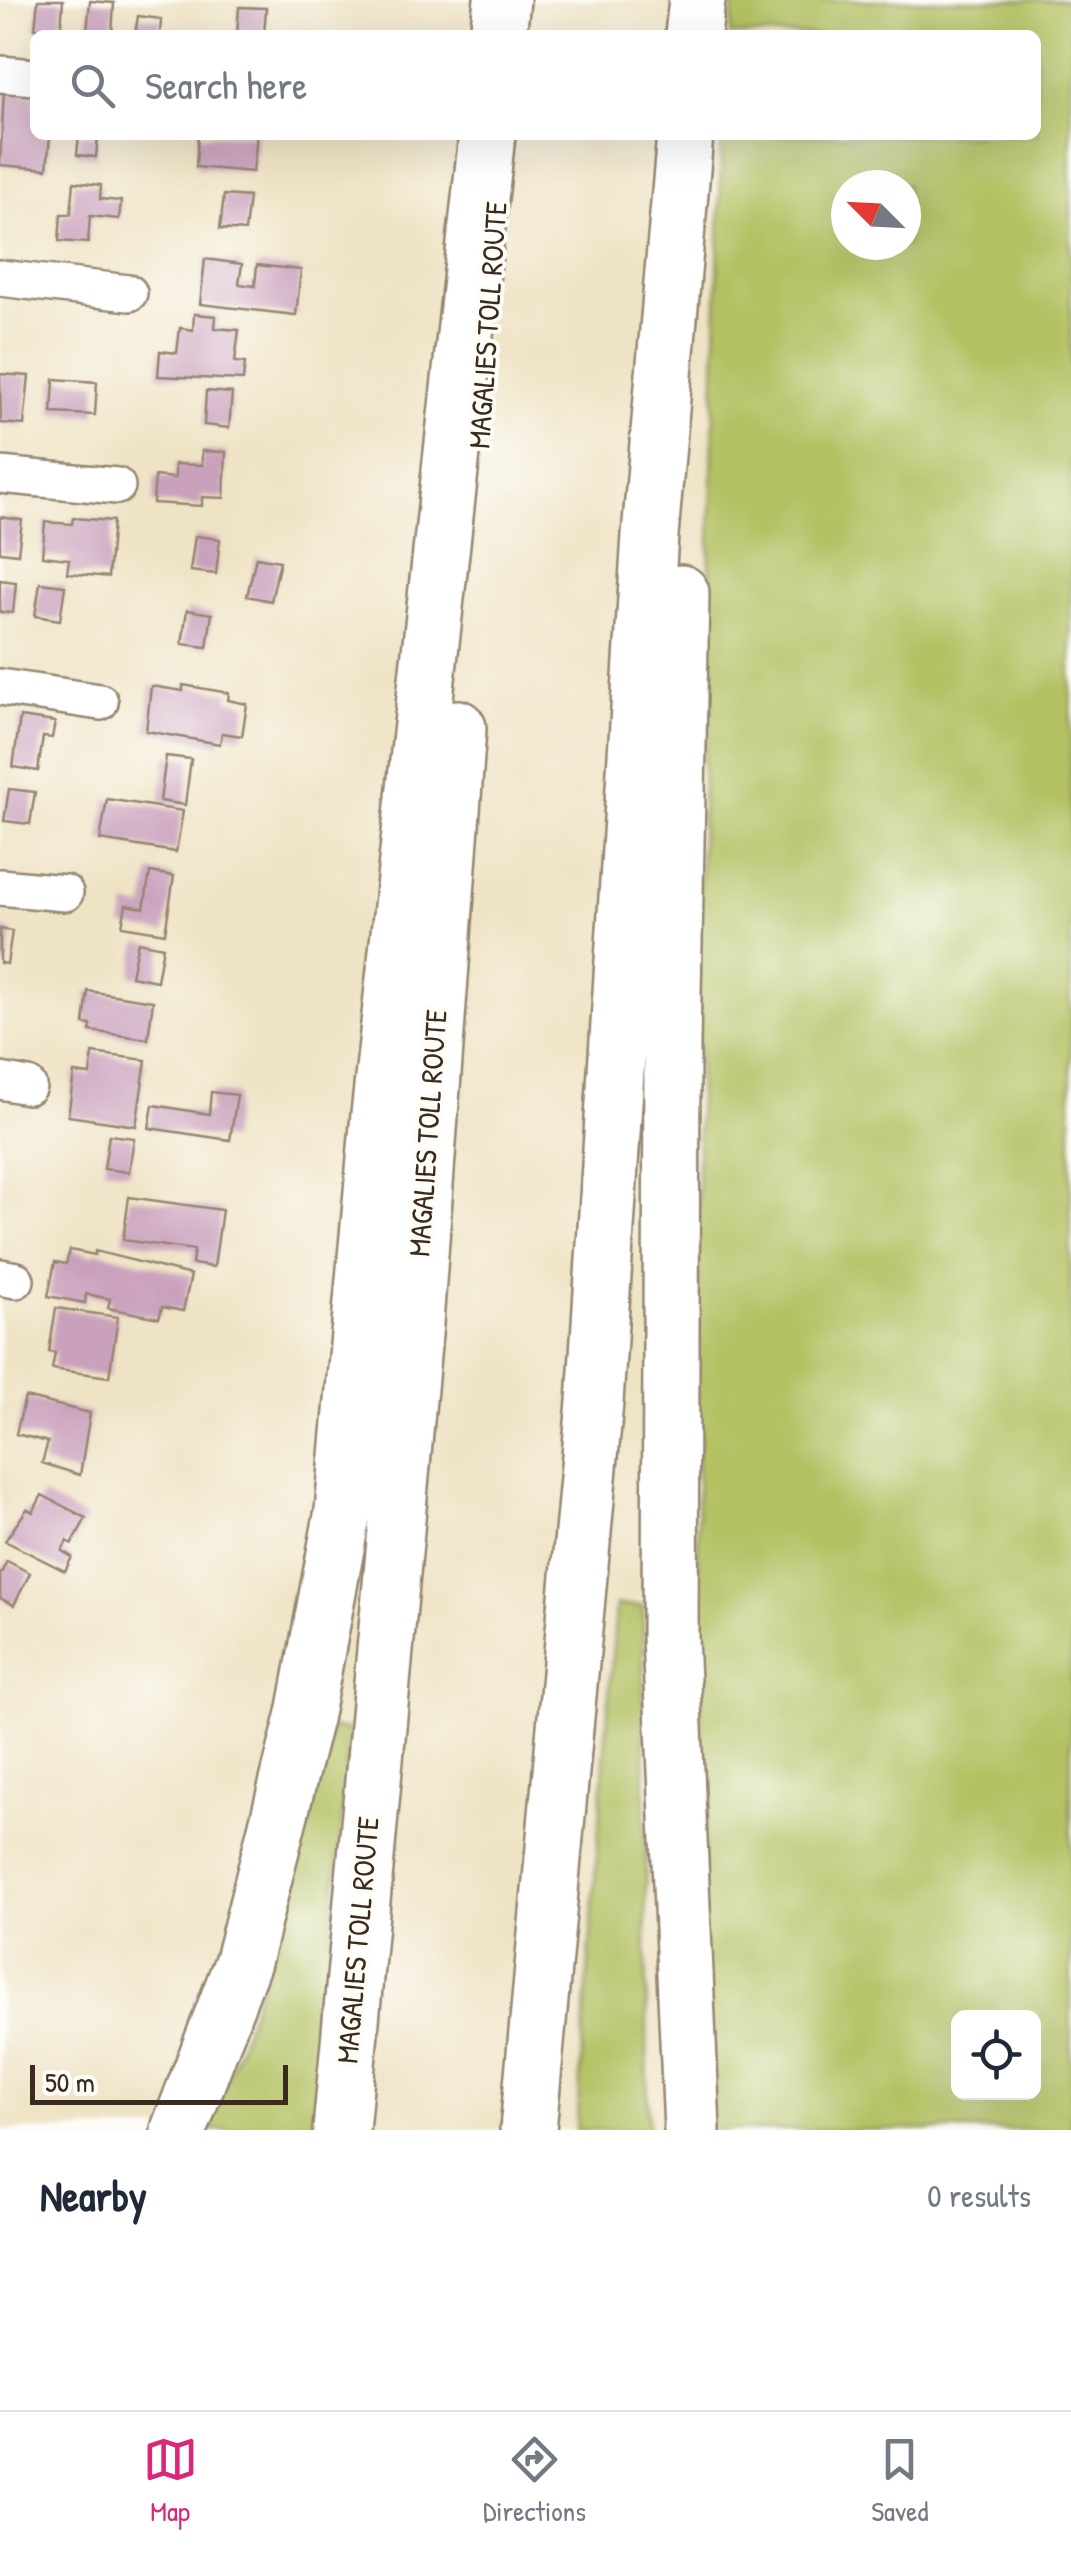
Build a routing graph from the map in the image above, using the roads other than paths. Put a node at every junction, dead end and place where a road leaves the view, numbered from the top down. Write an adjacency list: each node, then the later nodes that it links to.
1 (502, 0): 5 (highway)
2 (512, 0): 6 (highway)
3 (696, 0): 7 (highway)
4 (705, 0): 8 (highway)
5 (499, 30)
6 (509, 30)
7 (694, 30)
8 (703, 30)
9 (0, 74): 10 (street)
10 (30, 77)
11 (486, 140): 23 (highway)
12 (502, 140): 24 (highway, MAGALIES TOLL ROUTE)
13 (685, 140): 25 (highway)
14 (698, 140): 26 (highway)
15 (0, 278): 16 (street)
16 (128, 292)
17 (0, 475): 18 (street)
18 (117, 486)
19 (0, 687): 20 (street)
20 (100, 702)
21 (0, 886): 22 (street)
22 (65, 893)
23 (179, 2130)
24 (340, 2130)
25 (528, 2130)
26 (692, 2130)

